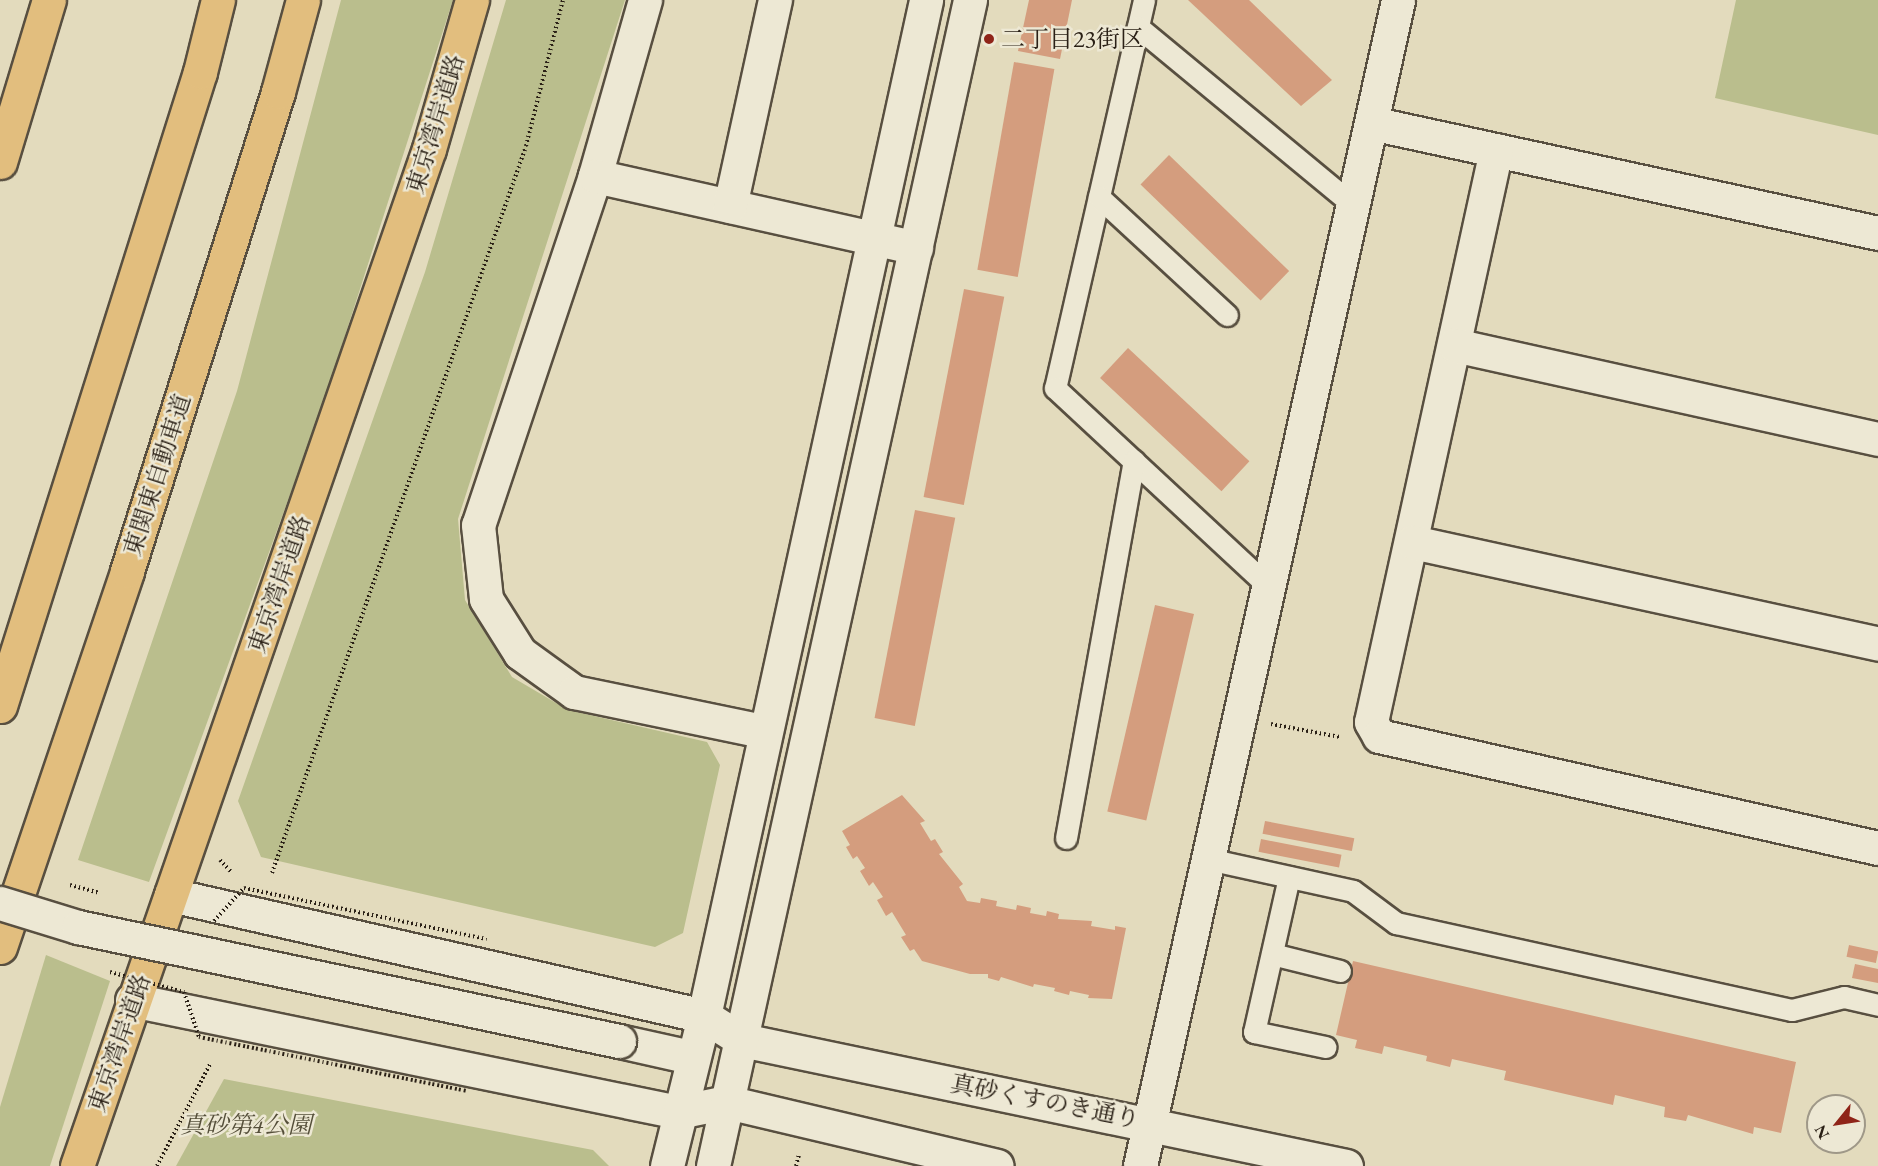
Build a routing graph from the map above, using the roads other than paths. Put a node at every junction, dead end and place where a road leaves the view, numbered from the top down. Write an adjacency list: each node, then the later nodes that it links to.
1 (49, 0): 14 (highway)
2 (218, 0): 29 (highway)
3 (303, 0): 37 (highway, 東関東自動車道)
4 (472, 0): 35 (highway, 東京湾岸道路)
5 (645, 0): 15 (street)
6 (775, 0): 17 (street)
7 (926, 0): 20 (street)
8 (970, 0): 21 (street)
9 (1144, 0): 11 (lane)
10 (1398, 0): 12 (street)
11 (1138, 27): 16 (lane); 18 (lane)
12 (1371, 123): 13 (street); 18 (street)
13 (1496, 150): 19 (street); 23 (street)
14 (0, 162)
15 (595, 176): 17 (street); 30 (street)
16 (1099, 196): 22 (lane); 25 (lane)
17 (730, 206): 20 (street)
18 (1353, 206): 27 (street)
19 (1878, 233)
20 (873, 238): 21 (street); 30 (street)
21 (916, 248): 43 (street)
22 (1227, 315)
23 (1454, 345): 24 (street); 26 (street)
24 (1878, 439)
25 (1134, 462): 27 (lane); 31 (lane)
26 (1412, 542): 28 (street); 32 (street)
27 (1269, 587): 33 (street)
28 (1878, 644)
29 (0, 706)
30 (763, 732): 42 (street)
31 (1066, 838)
32 (1878, 847)
33 (1208, 859): 34 (lane); 48 (street)
34 (1289, 877): 38 (lane); 41 (lane)
35 (171, 895): 40 (highway, 東京湾岸道路); 42 (street)
36 (0, 903): 45 (street, bridge)
37 (0, 946)
38 (1272, 954): 39 (lane); 44 (lane)
39 (1340, 971)
40 (132, 1000): 47 (street); 49 (highway, 東京湾岸道路)
41 (1878, 1005)
42 (704, 1016): 43 (street); 45 (street)
43 (742, 1040): 45 (street); 46 (street); 48 (street, 真砂くすのき通り)
44 (1325, 1047)
45 (691, 1057): 46 (street); 47 (street)
46 (727, 1102): 47 (street); 51 (street); 52 (street)
47 (678, 1112): 50 (street)
48 (1150, 1123): 53 (street); 54 (street, 真砂くすのき通り)
49 (77, 1166)
50 (667, 1166)
51 (713, 1166)
52 (997, 1166)
53 (1140, 1166)
54 (1346, 1166)

